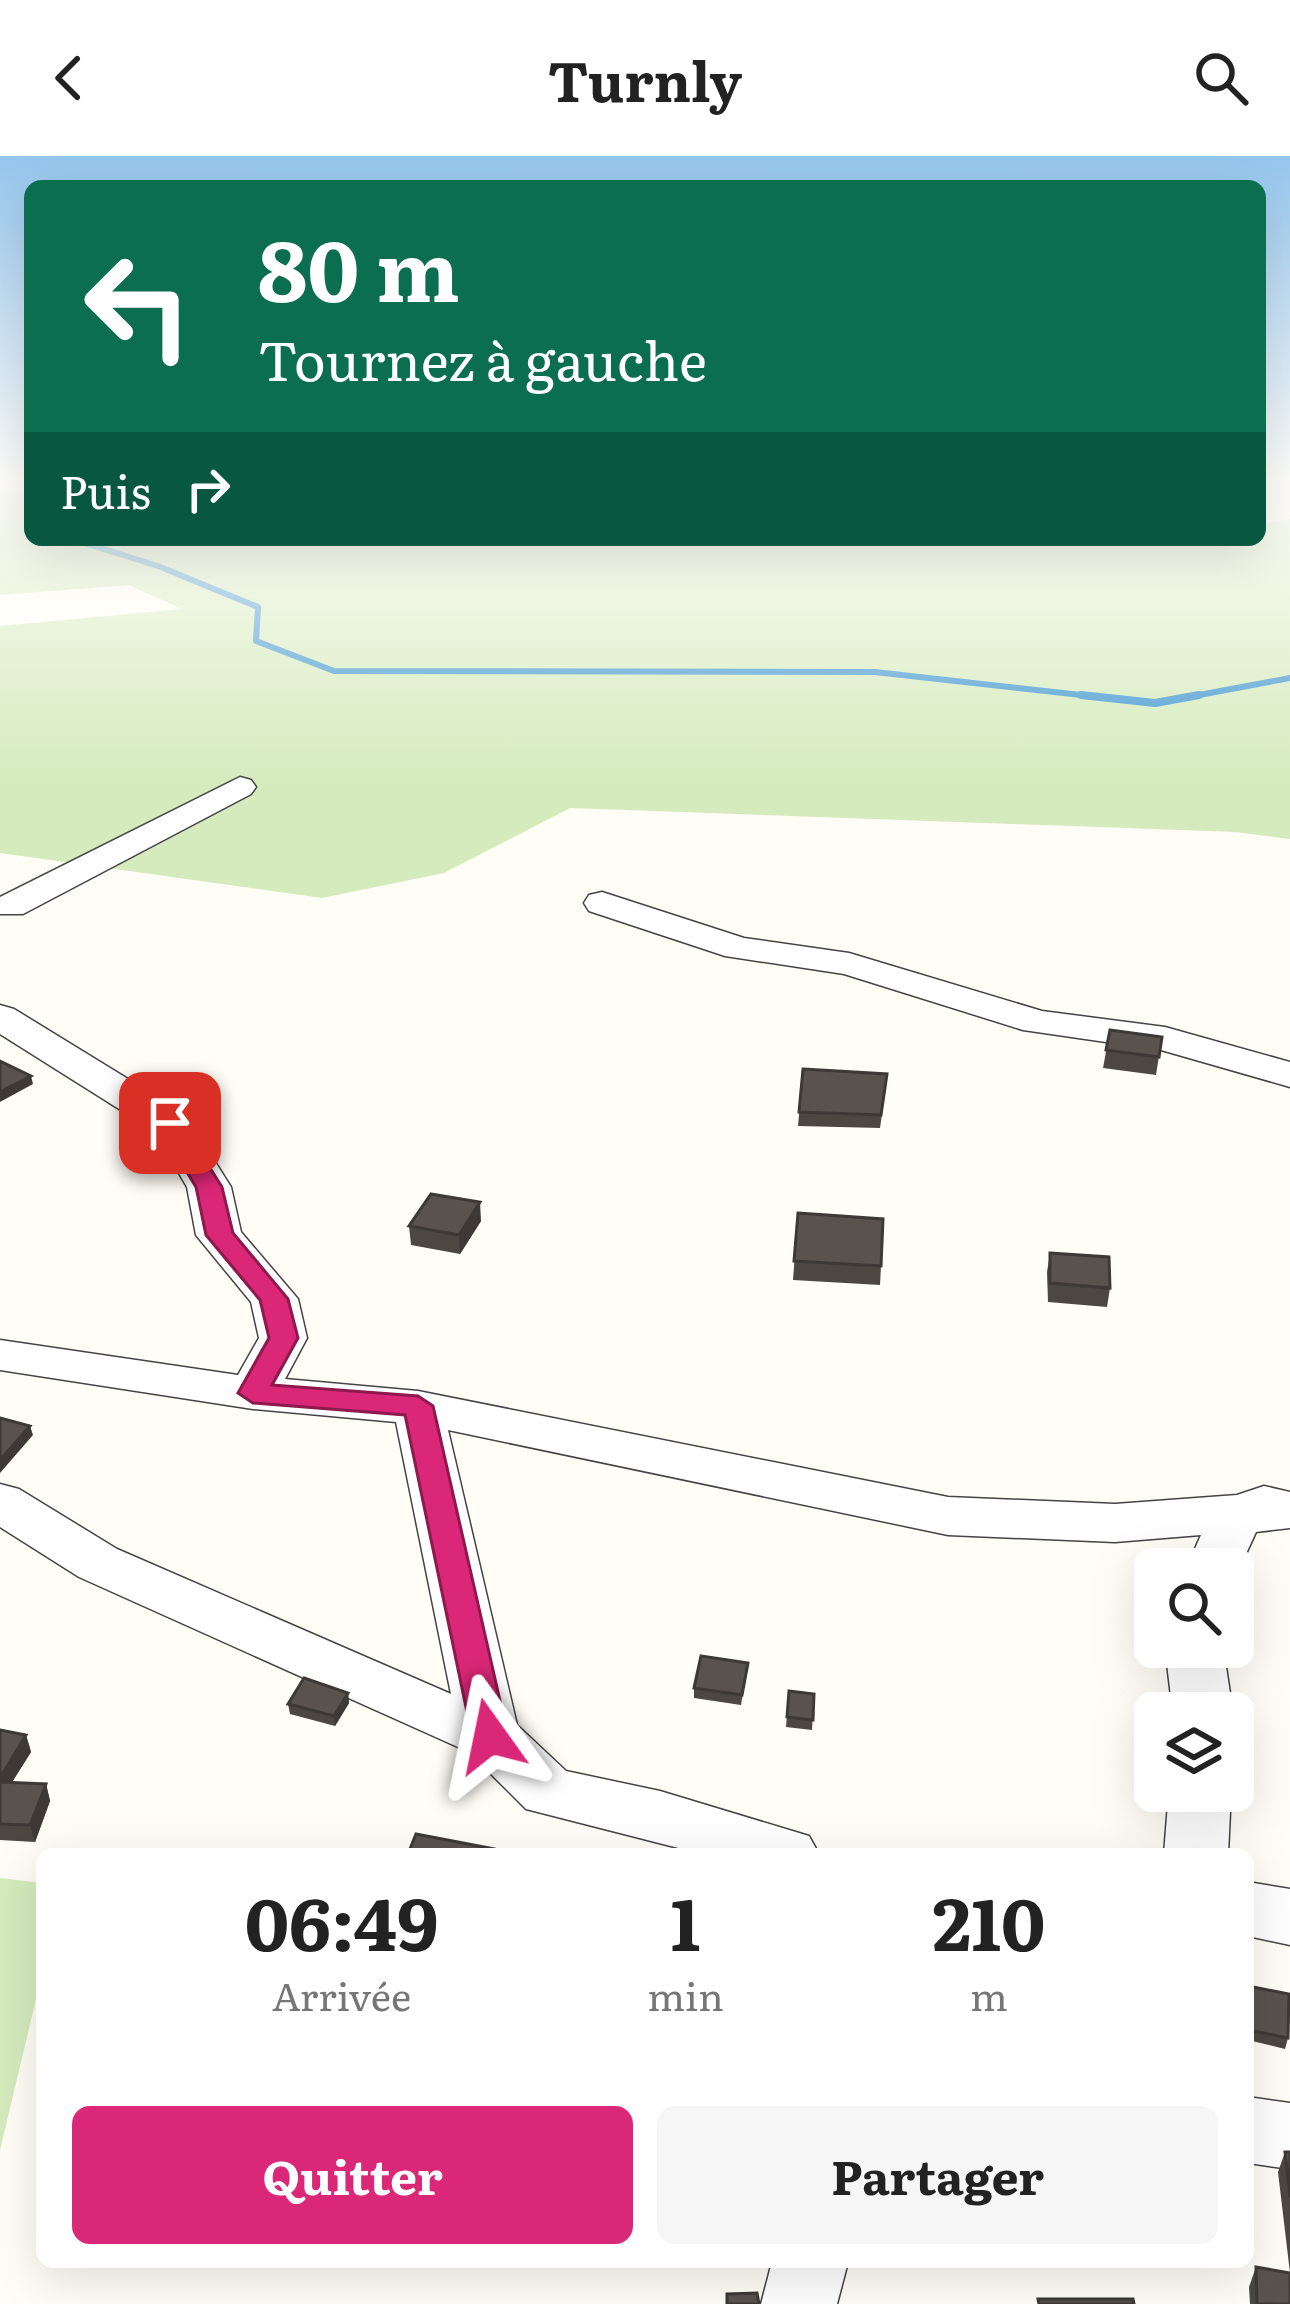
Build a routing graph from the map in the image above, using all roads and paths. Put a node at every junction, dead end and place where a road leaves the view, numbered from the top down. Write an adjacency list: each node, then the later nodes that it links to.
1 (240, 787): 3 (street)
2 (602, 903): 5 (street)
3 (10, 906)
4 (0, 1017): 7 (street)
5 (1290, 1075)
6 (0, 1355): 7 (street)
7 (253, 1393): 8 (street)
8 (418, 1406): 10 (street); 12 (street)
9 (0, 1502): 12 (street)
10 (1278, 1503): 11 (street)
11 (1222, 1548)
12 (490, 1736): 14 (street)
13 (1199, 1812): 16 (street)
14 (674, 1835): 15 (street)
15 (752, 1848)
16 (1196, 1848)
17 (1254, 1910): 18 (street)
18 (1290, 1917)
19 (1254, 2131): 20 (street)
20 (1290, 2136)
21 (808, 2268): 22 (street)
22 (799, 2304)

